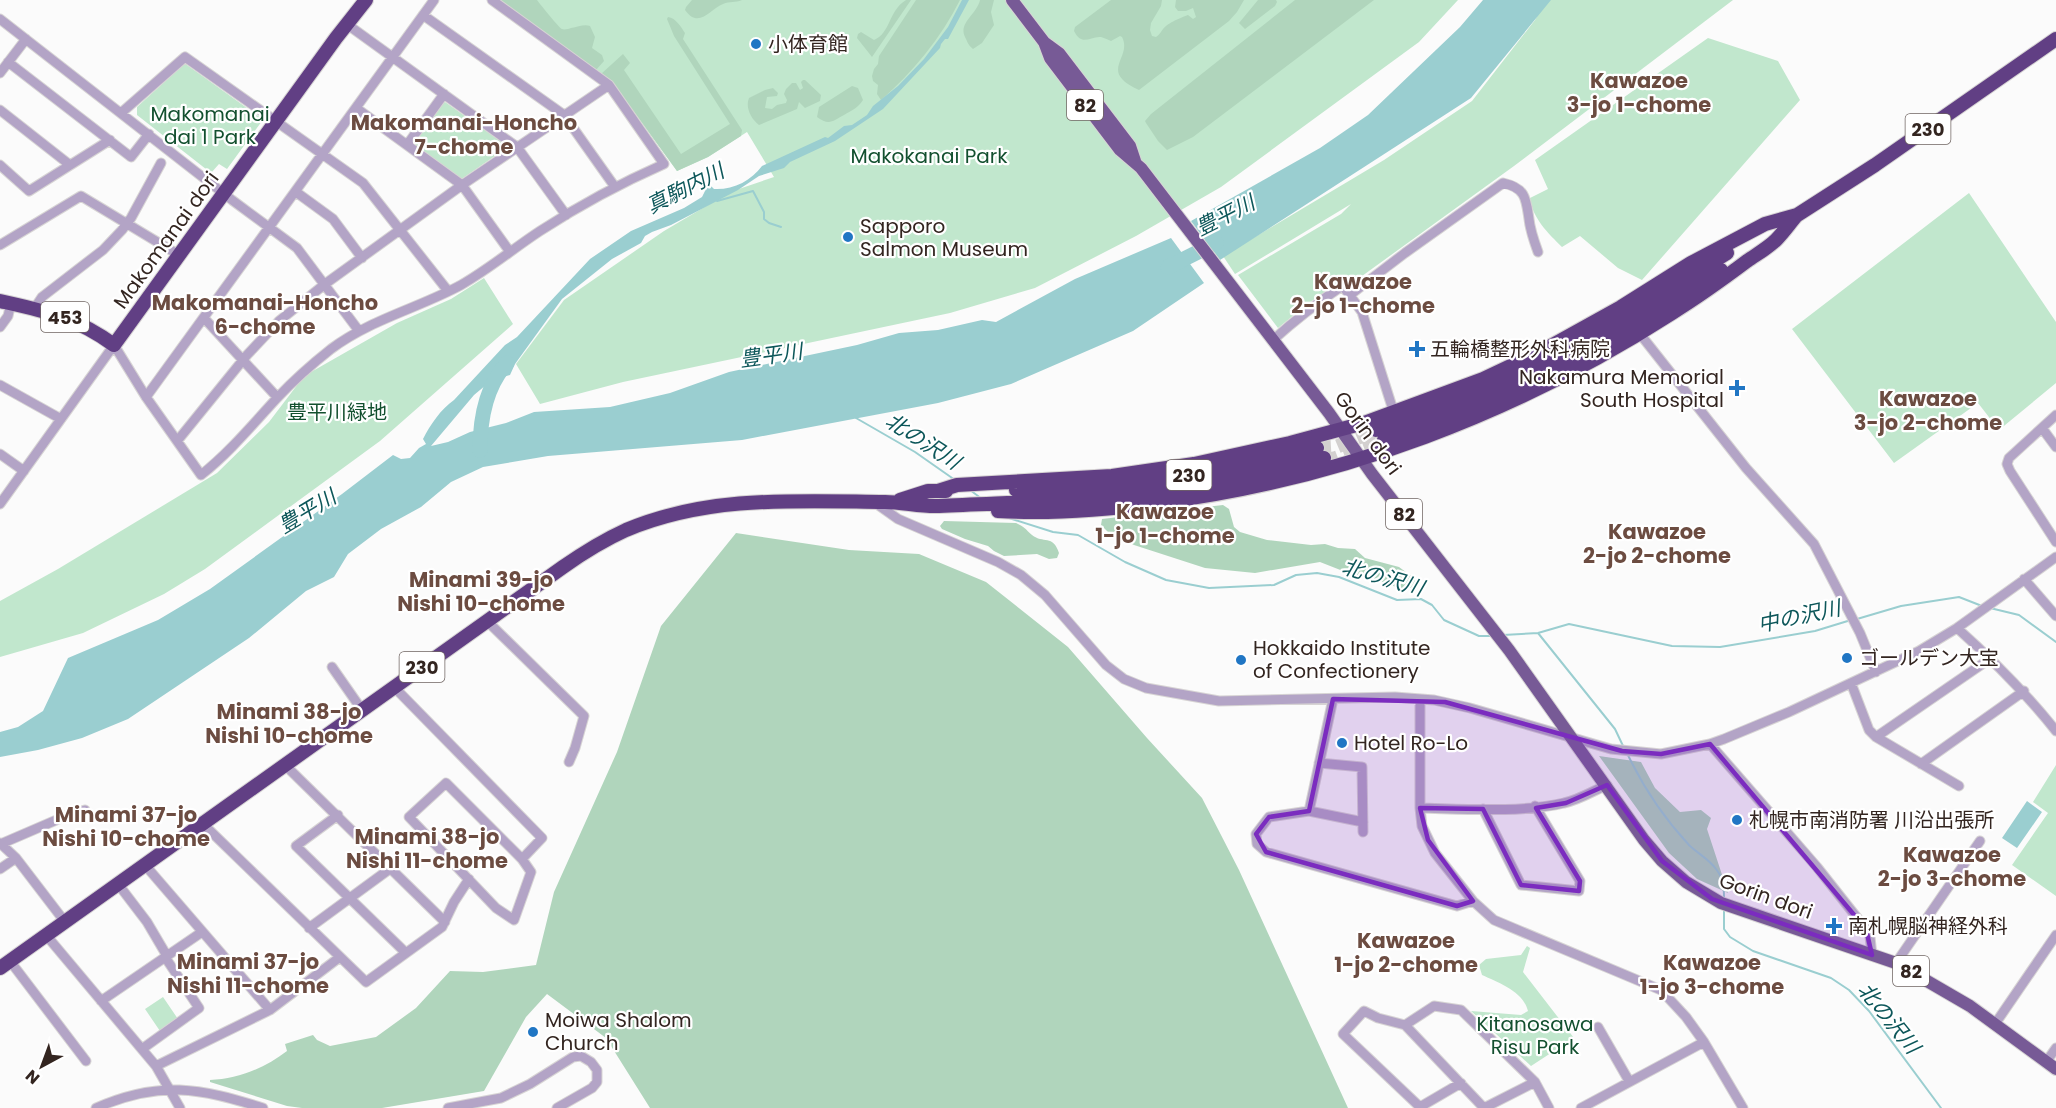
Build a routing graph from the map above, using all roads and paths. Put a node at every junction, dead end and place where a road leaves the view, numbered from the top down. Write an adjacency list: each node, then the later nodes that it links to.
1 (366, 0): 7 (highway, Makomanai dori / 453)
2 (434, 0): 5 (street)
3 (492, 0): 13 (street)
4 (1012, 0): 51 (main road, Gorin dori / 82)
5 (423, 15): 10 (street); 18 (street)
6 (0, 19): 8 (street)
7 (348, 25): 10 (street); 19 (highway, Makomanai dori / 453)
8 (26, 39): 11 (street); 17 (street)
9 (2056, 39): 33 (highway, 230)
10 (393, 57): 14 (street); 15 (street)
11 (8, 62): 12 (street); 21 (street)
12 (0, 73)
13 (609, 85): 18 (street); 29 (street)
14 (444, 94): 22 (street); 23 (street)
15 (356, 108): 22 (street); 24 (street)
16 (0, 110): 27 (street)
17 (122, 113): 19 (street); 20 (street)
18 (564, 115): 23 (street); 29 (street)
19 (277, 121): 24 (street); 31 (highway, Makomanai dori / 453)
20 (149, 134): 21 (street); 31 (street)
21 (110, 140): 27 (street)
22 (407, 145): 28 (street)
23 (517, 147): 28 (street); 32 (street)
24 (323, 154): 30 (street); 36 (street)
25 (161, 163): 34 (street)
26 (0, 165): 27 (street)
27 (70, 165)
28 (462, 185): 36 (street); 38 (street)
29 (615, 188): 32 (street)
30 (296, 192): 35 (street); 41 (street)
31 (224, 193): 35 (street); 40 (highway, Makomanai dori / 453)
32 (566, 215): 38 (street)
33 (1797, 215): 50 (highway); 57 (highway); 62 (highway, 230)
34 (126, 224): 37 (street); 40 (street); 46 (street)
35 (270, 228): 42 (street); 47 (street)
36 (401, 231): 41 (street); 43 (street)
37 (0, 246)
38 (510, 252): 43 (street)
39 (1538, 252): 44 (street)
40 (179, 255): 52 (highway, Makomanai dori / 453)
41 (362, 258): 42 (street)
42 (325, 284): 49 (street); 53 (street)
43 (448, 291): 49 (street)
44 (1350, 295): 51 (street); 57 (street)
45 (5, 302): 46 (highway, 453); 48 (street)
46 (34, 309): 52 (highway, 453)
47 (204, 318): 53 (street); 55 (street)
48 (0, 327)
49 (359, 331): 56 (street)
50 (1640, 334): 66 (highway); 81 (street)
51 (1273, 340): 61 (main road, Gorin dori / 82)
52 (114, 345): 55 (street); 59 (street, Makomanai dori)
53 (243, 361): 56 (street); 63 (street)
54 (0, 385): 59 (street)
55 (146, 397): 63 (street)
56 (278, 397): 63 (street)
57 (1394, 413): 61 (highway)
58 (2056, 415): 60 (street)
59 (61, 419): 67 (street, Makomanai dori)
60 (2042, 428): 64 (street); 73 (street)
61 (1340, 430): 66 (main road, Gorin dori / 82); 68 (highway)
62 (1380, 435)
63 (178, 440)
64 (2056, 447)
65 (0, 454): 67 (street)
66 (1361, 458): 72 (highway, 230); 90 (main road, Gorin dori / 82)
67 (24, 471): 71 (street, Makomanai dori)
68 (945, 490): 70 (highway, 230); 72 (highway, 230)
69 (874, 502): 70 (highway, 230); 77 (highway, 230); 85 (street)
70 (895, 502): 72 (highway, 230)
71 (0, 504)
72 (973, 507)
73 (2056, 542)
74 (2056, 557): 75 (street)
75 (2024, 579): 76 (street); 78 (street)
76 (2056, 616)
77 (487, 621): 83 (highway, 230); 92 (street)
78 (1957, 628): 79 (street); 81 (street)
79 (1991, 658): 84 (street); 89 (street)
80 (332, 667): 87 (street)
81 (1876, 672): 82 (street)
82 (1851, 683): 89 (street); 91 (street)
83 (394, 687): 87 (highway, 230); 110 (street)
84 (2024, 692): 88 (street); 94 (street)
85 (1333, 699): 86 (street); 93 (street)
86 (1420, 699): 90 (street); 99 (street)
87 (362, 710): 95 (highway, 230)
88 (2056, 731)
89 (1876, 737): 94 (street)
90 (1573, 738): 91 (street); 96 (main road, Gorin dori / 82)
91 (1710, 744): 125 (street)
92 (569, 762)
93 (1319, 763): 102 (street); 104 (street)
94 (1921, 764): 97 (street)
95 (286, 766): 103 (street); 105 (highway, 230)
96 (1607, 785): 98 (street); 125 (main road, Gorin dori / 82)
97 (1959, 786)
98 (1535, 806): 100 (street); 100 (street)
99 (1420, 808): 100 (street); 117 (street)
100 (1483, 809)
101 (85, 810): 108 (street)
102 (1309, 811): 104 (street); 117 (street)
103 (338, 815): 112 (street); 116 (street)
104 (1363, 822): 106 (street)
105 (203, 824): 111 (highway, 230); 120 (street)
106 (1363, 832)
107 (1980, 841): 128 (street)
108 (1, 843): 109 (street)
109 (16, 858): 113 (street); 118 (street)
110 (522, 859): 114 (street); 114 (street)
111 (146, 865): 115 (highway, 230); 121 (street)
112 (391, 868): 116 (street); 119 (street)
113 (0, 869)
114 (469, 879): 119 (street)
115 (118, 884): 118 (highway, 230); 126 (street)
116 (350, 900): 120 (street); 124 (street)
117 (1473, 901): 135 (street)
118 (65, 922): 122 (highway, 230)
119 (445, 922): 124 (street)
120 (309, 928): 127 (street)
121 (202, 932): 126 (street); 131 (street)
122 (46, 935): 129 (highway, 230); 130 (street)
123 (2056, 935): 132 (street)
124 (406, 953): 127 (street)
125 (1872, 955): 128 (main road, Gorin dori / 82)
126 (166, 956): 130 (street); 137 (street)
127 (340, 957): 131 (street)
128 (1896, 963): 132 (main road, Gorin dori / 82)
129 (5, 964): 138 (street)
130 (101, 1001): 137 (street)
131 (270, 1010): 140 (street)
132 (1995, 1024): 139 (main road, Gorin dori / 82)
133 (1406, 1025): 142 (street); 143 (street); 143 (street)
134 (1598, 1027): 141 (street)
135 (1704, 1042): 141 (street); 153 (street)
136 (2056, 1048): 139 (street)
137 (142, 1049): 140 (street)
138 (86, 1061)
139 (2051, 1065)
140 (156, 1066): 144 (street)
141 (1629, 1081): 152 (street)
142 (1534, 1082): 150 (street); 151 (street)
143 (1461, 1083): 150 (street)
144 (170, 1089): 145 (street); 146 (street); 147 (street)
145 (96, 1108)
146 (180, 1108)
147 (263, 1108)
148 (448, 1108): 149 (street)
149 (557, 1108)
150 (1484, 1108)
151 (1549, 1108)
152 (1581, 1108)
153 (1743, 1108)

